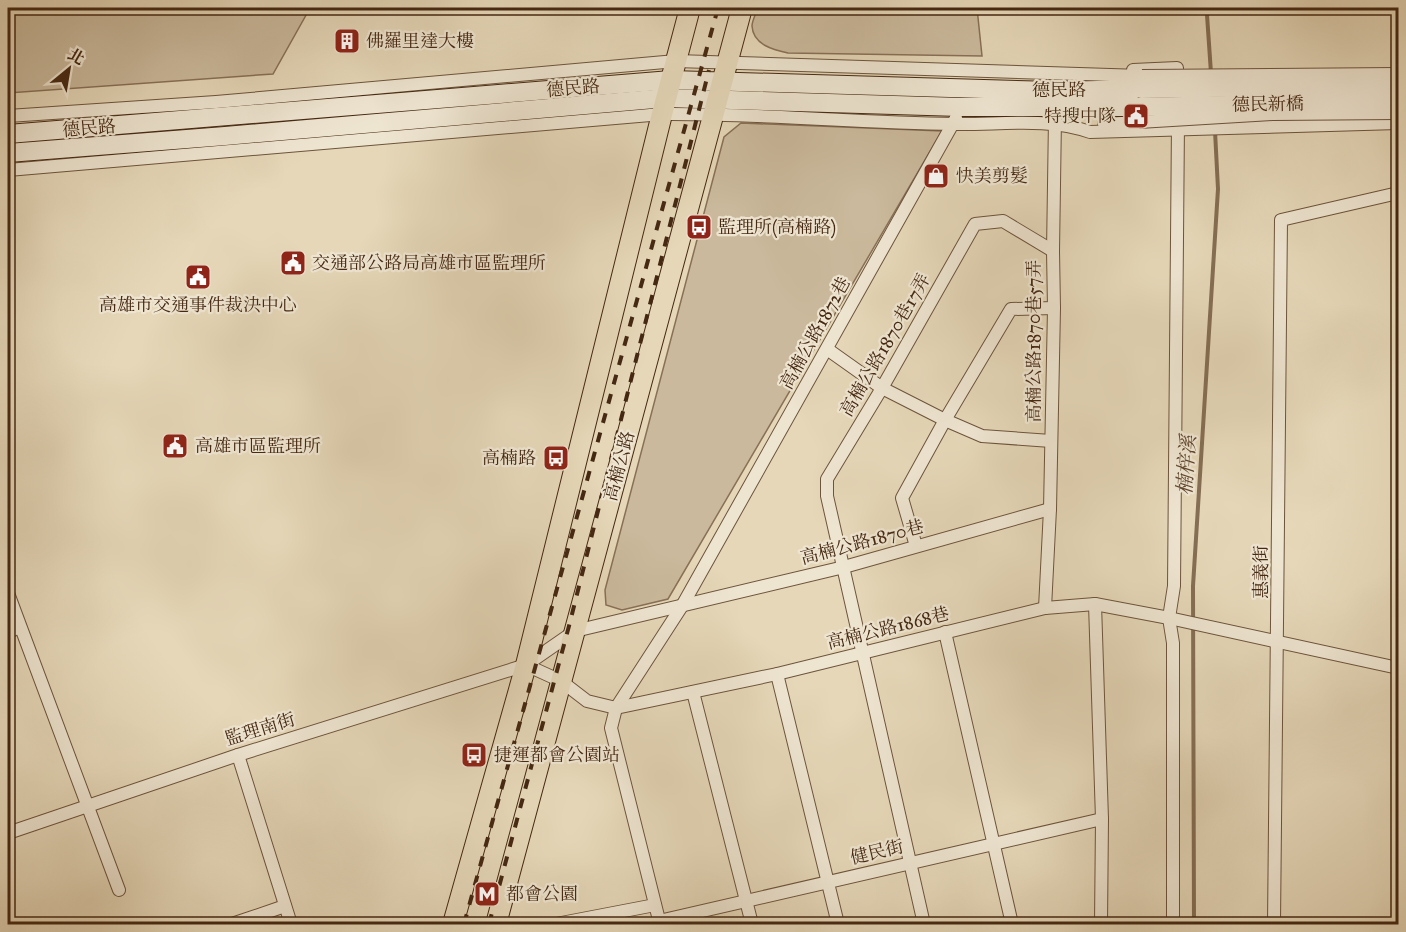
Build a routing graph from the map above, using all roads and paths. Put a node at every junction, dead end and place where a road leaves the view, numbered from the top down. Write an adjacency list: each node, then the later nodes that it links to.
1 (690, 8): 6 (main road)
2 (742, 8): 7 (main road, 高楠公路)
3 (1398, 74): 8 (street, bridge)
4 (960, 79): 7 (street, 德民路); 9 (street, 德民路); 11 (street, 高楠公路1872巷)
5 (1398, 85): 8 (street, 德民新橋, bridge)
6 (669, 88): 7 (street, 德民路); 7 (street, 德民路); 12 (street, 德民路); 20 (street, 德民路); 44 (main road)
7 (720, 89): 11 (street, 德民路); 16 (street, 德民路); 39 (main road, 高楠公路)
8 (1140, 98): 9 (street, 德民路); 10 (street, 德民新橋, bridge); 13 (street, bridge); 17 (street)
9 (1054, 99): 11 (street, 德民路); 16 (street, 德民路); 17 (street, 德民路); 18 (street); 24 (street, 高楠公路1870巷57弄)
10 (1398, 101)
11 (960, 107): 16 (street, 高楠公路1872巷)
12 (181, 112): 14 (street, 德民路); 19 (street, 德民路); 20 (street)
13 (1398, 113)
14 (8, 116)
15 (1398, 123): 18 (street)
16 (953, 124): 26 (street, 高楠公路1872巷)
17 (1072, 126): 18 (street)
18 (1178, 130): 37 (street)
19 (8, 134)
20 (185, 147): 21 (street, 德民路); 22 (street, 德民路)
21 (8, 153)
22 (8, 170)
23 (1398, 194): 42 (street, 惠義街)
24 (1053, 251): 25 (street, 高楠公路1870巷57弄); 27 (street, 高楠公路1870巷17弄)
25 (1054, 308): 28 (street); 29 (street, 高楠公路1870巷57弄)
26 (827, 349): 27 (street); 35 (street, 高楠公路1872巷)
27 (882, 388): 28 (street); 32 (street, 高楠公路1870巷17弄)
28 (945, 420): 29 (street); 31 (street)
29 (1051, 441): 30 (street, 高楠公路1870巷57弄)
30 (1050, 509): 31 (street, 高楠公路1870巷); 36 (street, 高楠公路1870巷57弄)
31 (916, 546): 32 (street, 高楠公路1870巷)
32 (844, 567): 35 (street, 高楠公路1870巷); 43 (street, 高楠公路1870巷17弄)
33 (8, 593): 38 (street)
34 (1095, 604): 36 (street, 高楠公路1868巷); 37 (street, 高楠公路1868巷); 52 (street)
35 (682, 606): 39 (street, 高楠公路1870巷); 49 (street, 高楠公路1872巷)
36 (1045, 608): 41 (street, 高楠公路1868巷)
37 (1169, 618): 42 (street, 高楠公路1868巷); 72 (street)
38 (20, 627): 40 (street); 51 (street)
39 (575, 631): 44 (street, 監理南街); 47 (main road, 高楠公路)
40 (8, 632)
41 (945, 632): 43 (street, 高楠公路1868巷); 54 (street)
42 (1278, 642): 45 (street, 高楠公路1868巷); 73 (street, 惠義街)
43 (862, 651): 46 (street, 高楠公路1868巷); 55 (street, 高楠公路1870巷17弄)
44 (526, 665): 47 (street); 50 (street, 監理南街); 64 (main road)
45 (1398, 668)
46 (777, 674): 48 (street, 高楠公路1868巷); 56 (street)
47 (561, 681): 49 (street); 65 (main road, 高楠公路)
48 (693, 692): 49 (street, 高楠公路1868巷); 58 (street)
49 (616, 708): 59 (street, 高楠公路1872巷)
50 (238, 754): 51 (street, 監理南街); 60 (street)
51 (86, 805): 53 (street, 監理南街); 57 (street)
52 (1102, 819): 54 (street, 健民街); 71 (street)
53 (8, 833)
54 (993, 844): 55 (street, 健民街); 70 (street)
55 (911, 863): 56 (street, 健民街); 69 (street, 高楠公路1870巷17弄)
56 (828, 882): 58 (street, 健民街); 68 (street)
57 (119, 890)
58 (747, 901): 61 (street, 健民街); 67 (street)
59 (655, 905): 61 (street); 66 (street)
60 (285, 906): 62 (street); 63 (street)
61 (659, 923)
62 (232, 924)
63 (291, 924)
64 (453, 924)
65 (496, 924)
66 (556, 924)
67 (752, 924)
68 (838, 924)
69 (924, 924)
70 (1012, 924)
71 (1101, 924)
72 (1173, 924)
73 (1275, 924)

